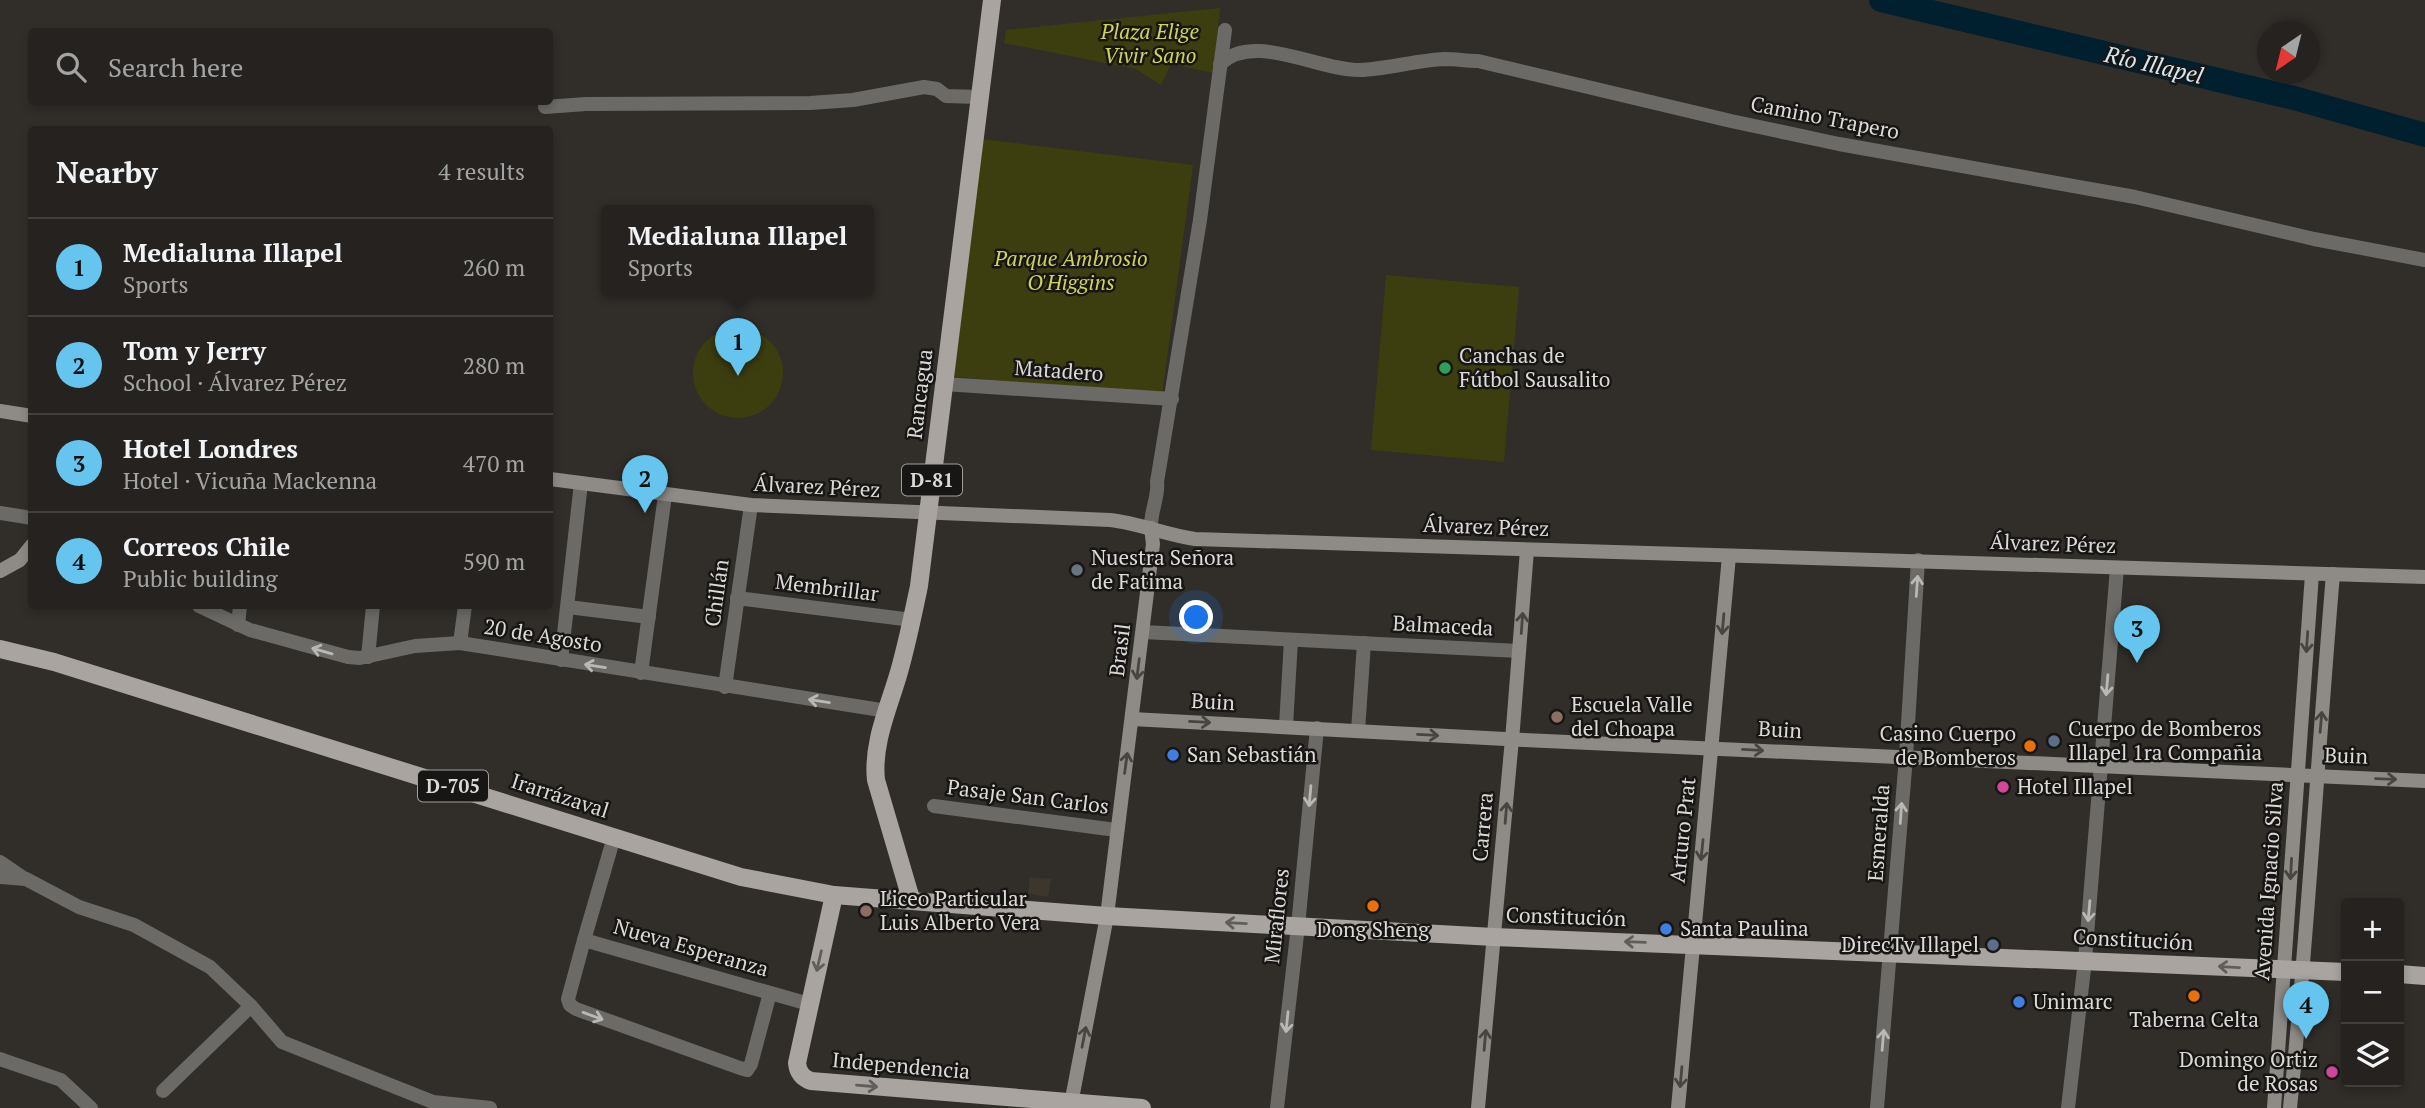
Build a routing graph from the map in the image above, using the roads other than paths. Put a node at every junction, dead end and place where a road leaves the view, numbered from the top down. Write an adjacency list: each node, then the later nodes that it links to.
1 (992, 0): 4 (main road, Rancagua / D-81)
2 (1225, 30): 3 (street, Brasil)
3 (1220, 64): 6 (street, Camino Trapero); 8 (street, Brasil)
4 (979, 97): 5 (street); 7 (main road, Rancagua / D-81)
5 (545, 107)
6 (2425, 260)
7 (944, 384): 8 (street, Matadero); 16 (main road, Rancagua / D-81)
8 (1172, 399): 18 (street, Brasil)
9 (0, 411): 10 (street)
10 (28, 415)
11 (553, 479): 12 (street, Álvarez Pérez)
12 (581, 483): 13 (street, Álvarez Pérez); 29 (street)
13 (665, 495): 14 (street, Álvarez Pérez); 34 (street)
14 (751, 505): 16 (street, Álvarez Pérez); 28 (street, Chillán)
15 (0, 513): 17 (street)
16 (929, 514): 18 (street, Álvarez Pérez); 35 (main road, Rancagua / D-81)
17 (28, 517)
18 (1151, 528): 20 (street, Álvarez Pérez); 37 (street, Brasil)
19 (28, 550): 24 (street)
20 (1527, 550): 21 (street, Álvarez Pérez); 42 (street, Carrera, one-way to 20)
21 (1728, 556): 22 (street, Álvarez Pérez); 53 (street, Arturo Prat, one-way to 53)
22 (1919, 560): 23 (street, Álvarez Pérez); 54 (street, Esmeralda, one-way to 22)
23 (2117, 568): 25 (street, Álvarez Pérez); 55 (street, one-way to 55)
24 (0, 571)
25 (2312, 573): 26 (street, Álvarez Pérez); 56 (street, Avenida Ignacio Silva, one-way to 56)
26 (2333, 574): 27 (street, Álvarez Pérez); 57 (street, Avenida Ignacio Silva, one-way to 26)
27 (2425, 577)
28 (737, 598): 35 (street, Membrillar); 46 (street, Chillán)
29 (568, 607): 34 (street); 44 (street)
30 (206, 609): 36 (street, 20 de Agosto)
31 (240, 609): 36 (street)
32 (373, 609): 43 (street)
33 (465, 609): 39 (street)
34 (649, 617): 45 (street)
35 (912, 620): 47 (main road, Rancagua / D-81)
36 (238, 625): 43 (street, 20 de Agosto, one-way to 36)
37 (1143, 632): 38 (street, Balmaceda); 48 (street, Brasil, one-way to 48)
38 (1291, 640): 40 (street, Balmaceda); 49 (street)
39 (460, 643): 43 (street, 20 de Agosto); 44 (street, 20 de Agosto)
40 (1364, 643): 42 (street, Balmaceda); 51 (street)
41 (0, 649): 61 (main road, Irarrázaval / D-705)
42 (1519, 652): 52 (street, Carrera)
43 (368, 657)
44 (561, 660): 45 (street, 20 de Agosto, one-way to 44)
45 (641, 673): 46 (street, 20 de Agosto)
46 (725, 687): 47 (street, 20 de Agosto, one-way to 46)
47 (887, 712): 66 (main road, Rancagua / D-81)
48 (1132, 719): 49 (street, Buin, one-way to 49); 60 (street, Brasil, one-way to 48)
49 (1286, 726): 50 (street, Buin)
50 (1317, 728): 51 (street, Buin); 68 (street, Miraflores, one-way to 68)
51 (1358, 730): 52 (street, Buin, one-way to 52)
52 (1513, 739): 53 (street, Buin); 69 (street, Carrera, one-way to 52)
53 (1712, 748): 54 (street, Buin, one-way to 54); 71 (street, Arturo Prat, one-way to 71)
54 (1906, 757): 55 (street, Buin); 72 (street, Esmeralda, one-way to 54)
55 (2100, 766): 56 (street, Buin); 73 (street, one-way to 73)
56 (2297, 775): 57 (street, Buin); 74 (street, Avenida Ignacio Silva, one-way to 74)
57 (2316, 776): 58 (street, Buin, one-way to 58); 75 (street, Avenida Ignacio Silva)
58 (2425, 781)
59 (934, 806): 60 (street, Pasaje San Carlos)
60 (1116, 830): 67 (street, Brasil)
61 (614, 837): 65 (main road, Irarrázaval / D-705); 70 (street, Nueva Esperanza)
62 (0, 862): 64 (street)
63 (0, 877): 64 (street)
64 (26, 879): 81 (street)
65 (834, 895): 66 (main road, Irarrázaval / D-705); 80 (main road, Independencia, one-way to 80)
66 (911, 899): 67 (main road, Constitución)
67 (1107, 916): 68 (main road, Constitución, one-way to 67); 84 (street, Brasil, one-way to 67)
68 (1298, 926): 69 (main road, Constitución); 88 (street, Miraflores, one-way to 88)
69 (1494, 937): 71 (main road, Constitución, one-way to 69); 89 (street, Carrera, one-way to 69)
70 (584, 940): 79 (street, Nueva Esperanza); 79 (street, one-way to 79)
71 (1692, 944): 72 (main road, Constitución); 90 (street, Arturo Prat, one-way to 90)
72 (1890, 953): 73 (main road, Constitución); 91 (street, Esmeralda, one-way to 72)
73 (2085, 960): 74 (main road, Constitución, one-way to 73); 92 (street)
74 (2285, 970): 75 (main road, Constitución); 93 (street, Avenida Ignacio Silva)
75 (2304, 971): 76 (main road, Constitución); 94 (street, Avenida Ignacio Silva)
76 (2341, 972)
77 (2404, 974): 78 (main road)
78 (2425, 976)
79 (770, 993): 80 (street, Nueva Esperanza)
80 (809, 1004): 84 (main road, Independencia, one-way to 84)
81 (251, 1006): 83 (street); 86 (street)
82 (0, 1059): 85 (street)
83 (163, 1090)
84 (1070, 1106): 87 (main road, Independencia)
85 (91, 1108)
86 (490, 1108)
87 (1142, 1108)
88 (1277, 1108)
89 (1479, 1108)
90 (1678, 1108)
91 (1877, 1108)
92 (2068, 1108)
93 (2274, 1108)
94 (2290, 1108)

